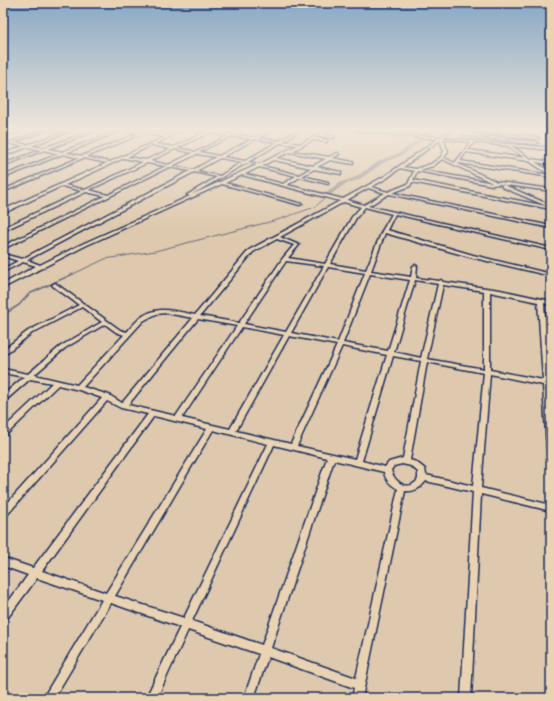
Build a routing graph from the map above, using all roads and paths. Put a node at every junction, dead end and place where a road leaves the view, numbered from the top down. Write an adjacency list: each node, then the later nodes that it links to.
1 (38, 163): 28 (street)
2 (72, 163): 40 (street)
3 (110, 163): 36 (street)
4 (142, 163): 38 (street)
5 (154, 163): 20 (street)
6 (176, 163): 20 (street)
7 (208, 163): 24 (street)
8 (243, 163): 29 (street)
9 (248, 163): 19 (street)
10 (265, 163): 19 (street)
11 (295, 163): 22 (street)
12 (322, 163): 22 (street)
13 (346, 163): 18 (street)
14 (404, 163): 21 (street)
15 (435, 163): 23 (street)
16 (456, 163): 27 (street); 34 (street)
17 (531, 163): 27 (street)
18 (352, 164)
19 (260, 165): 26 (street); 30 (street)
20 (169, 166): 24 (street); 42 (street)
21 (399, 166): 23 (street); 37 (street)
22 (314, 167): 25 (street); 30 (street)
23 (416, 170): 31 (street); 34 (street)
24 (193, 171): 29 (street); 58 (street)
25 (340, 173)
26 (242, 174): 32 (street); 35 (street)
27 (551, 175)
28 (3, 176)
29 (218, 176): 47 (street)
30 (300, 176): 33 (street); 35 (street)
31 (411, 181): 41 (street); 46 (street)
32 (221, 183): 44 (street); 47 (street)
33 (328, 183)
34 (496, 183): 39 (street); 46 (street)
35 (284, 184): 43 (street)
36 (61, 185): 38 (street); 48 (street)
37 (368, 187): 41 (street); 43 (street)
38 (85, 190): 42 (street); 51 (street)
39 (551, 190)
40 (3, 191)
41 (388, 193): 45 (street); 50 (street)
42 (108, 196): 54 (street)
43 (345, 200): 45 (street); 53 (street)
44 (300, 204)
45 (364, 206): 49 (street); 59 (street)
46 (551, 207)
47 (166, 209): 60 (street)
48 (3, 212)
49 (394, 213): 52 (street); 55 (street)
50 (551, 227)
51 (3, 230)
52 (384, 231): 63 (street); 64 (street)
53 (276, 237): 57 (street); 73 (street)
54 (3, 248)
55 (551, 249)
56 (3, 255): 58 (street)
57 (285, 259): 59 (street); 75 (street)
58 (22, 261): 60 (street); 62 (street)
59 (327, 264): 63 (street); 77 (street)
60 (40, 266): 68 (street)
61 (415, 266): 65 (street)
62 (3, 271)
63 (369, 271): 65 (street); 78 (street)
64 (551, 274)
65 (413, 278): 66 (street); 80 (street)
66 (442, 282): 69 (street); 81 (street)
67 (55, 285): 72 (street)
68 (3, 286)
69 (487, 290): 70 (street); 83 (street)
70 (541, 301): 71 (street); 86 (street)
71 (551, 303)
72 (82, 305): 74 (street); 79 (street)
73 (195, 317): 75 (street); 76 (street); 90 (street)
74 (105, 322): 76 (street); 84 (street)
75 (241, 325): 77 (street); 92 (street)
76 (128, 334): 87 (street)
77 (288, 334): 78 (street); 94 (street)
78 (340, 344): 80 (street); 97 (street)
79 (3, 353)
80 (391, 354): 81 (street); 101 (street)
81 (424, 360): 83 (street); 100 (street)
82 (3, 370): 84 (street)
83 (487, 372): 86 (street); 105 (street)
84 (30, 377): 85 (street); 89 (street)
85 (56, 383): 87 (street); 95 (street)
86 (548, 384): 98 (street)
87 (78, 388): 88 (street)
88 (107, 397): 90 (street); 107 (street)
89 (4, 398)
90 (123, 406): 91 (street)
91 (153, 413): 92 (street); 109 (street)
92 (178, 419): 93 (street)
93 (212, 427): 94 (street); 110 (street)
94 (232, 432): 96 (street)
95 (3, 433)
96 (272, 442): 97 (street); 112 (street)
97 (293, 447): 99 (street)
98 (551, 450)
99 (332, 456): 101 (street); 113 (street)
100 (406, 461): 102 (street); 103 (street)
101 (358, 463): 102 (street)
102 (387, 470): 104 (street)
103 (423, 477): 104 (street); 105 (street)
104 (402, 488): 114 (street)
105 (477, 490): 106 (street); 119 (street)
106 (551, 508)
107 (3, 514)
108 (3, 562): 109 (street)
109 (35, 573): 110 (street); 111 (street)
110 (108, 599): 112 (street); 115 (street)
111 (3, 617)
112 (187, 623): 113 (street); 116 (street)
113 (265, 650): 114 (street); 117 (street)
114 (360, 685): 118 (street)
115 (48, 698)
116 (151, 698)
117 (248, 698)
118 (357, 698)
119 (466, 698)

